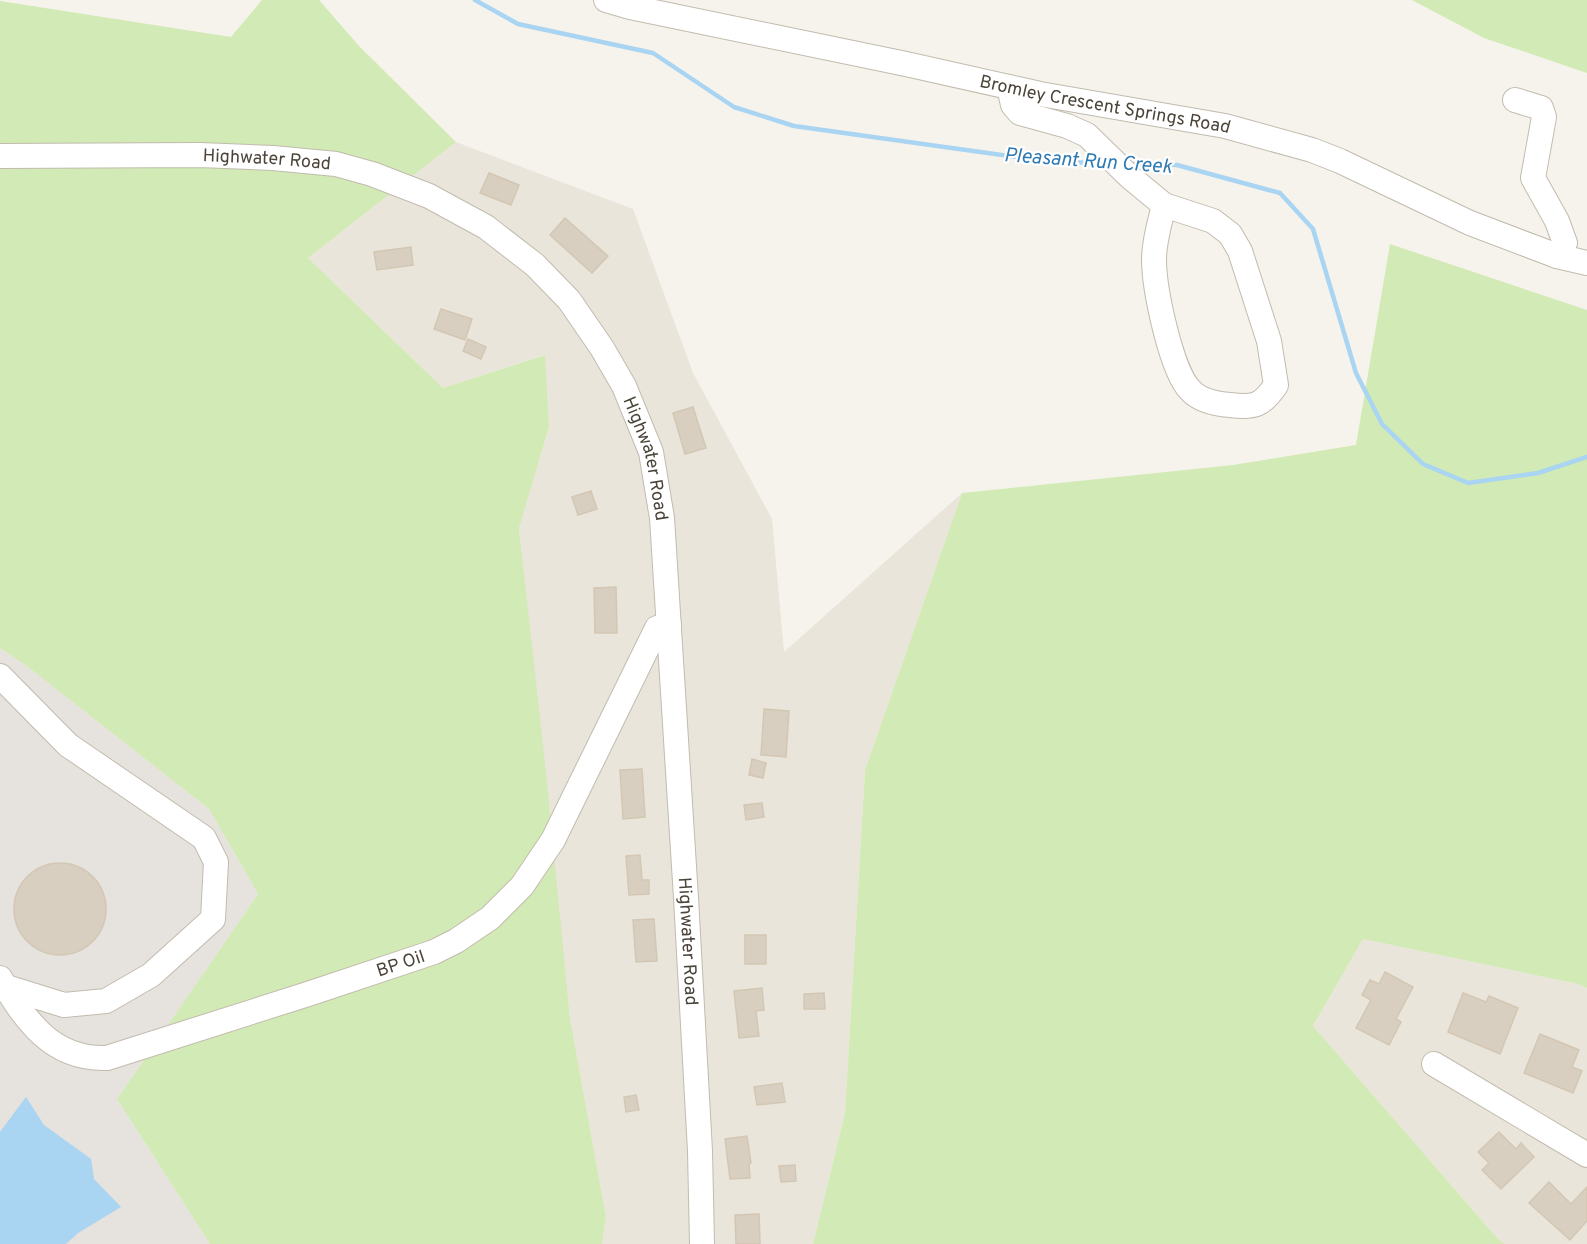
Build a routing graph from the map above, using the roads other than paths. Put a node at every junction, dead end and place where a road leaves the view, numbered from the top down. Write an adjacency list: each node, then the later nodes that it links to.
1 (606, 0): 2 (street, Bromley Crescent Springs Road)
2 (1009, 87): 5 (street); 6 (street, Bromley Crescent Springs Road)
3 (1515, 99): 6 (street)
4 (0, 156): 8 (street, Highwater Road)
5 (1164, 205): 5 (street)
6 (1557, 256): 7 (street, Bromley Crescent Springs Road)
7 (1587, 263)
8 (669, 625): 10 (street, BP Oil); 13 (street, Highwater Road)
9 (0, 676): 10 (street)
10 (3, 983)
11 (1434, 1064): 12 (street)
12 (1587, 1155)
13 (702, 1244)

